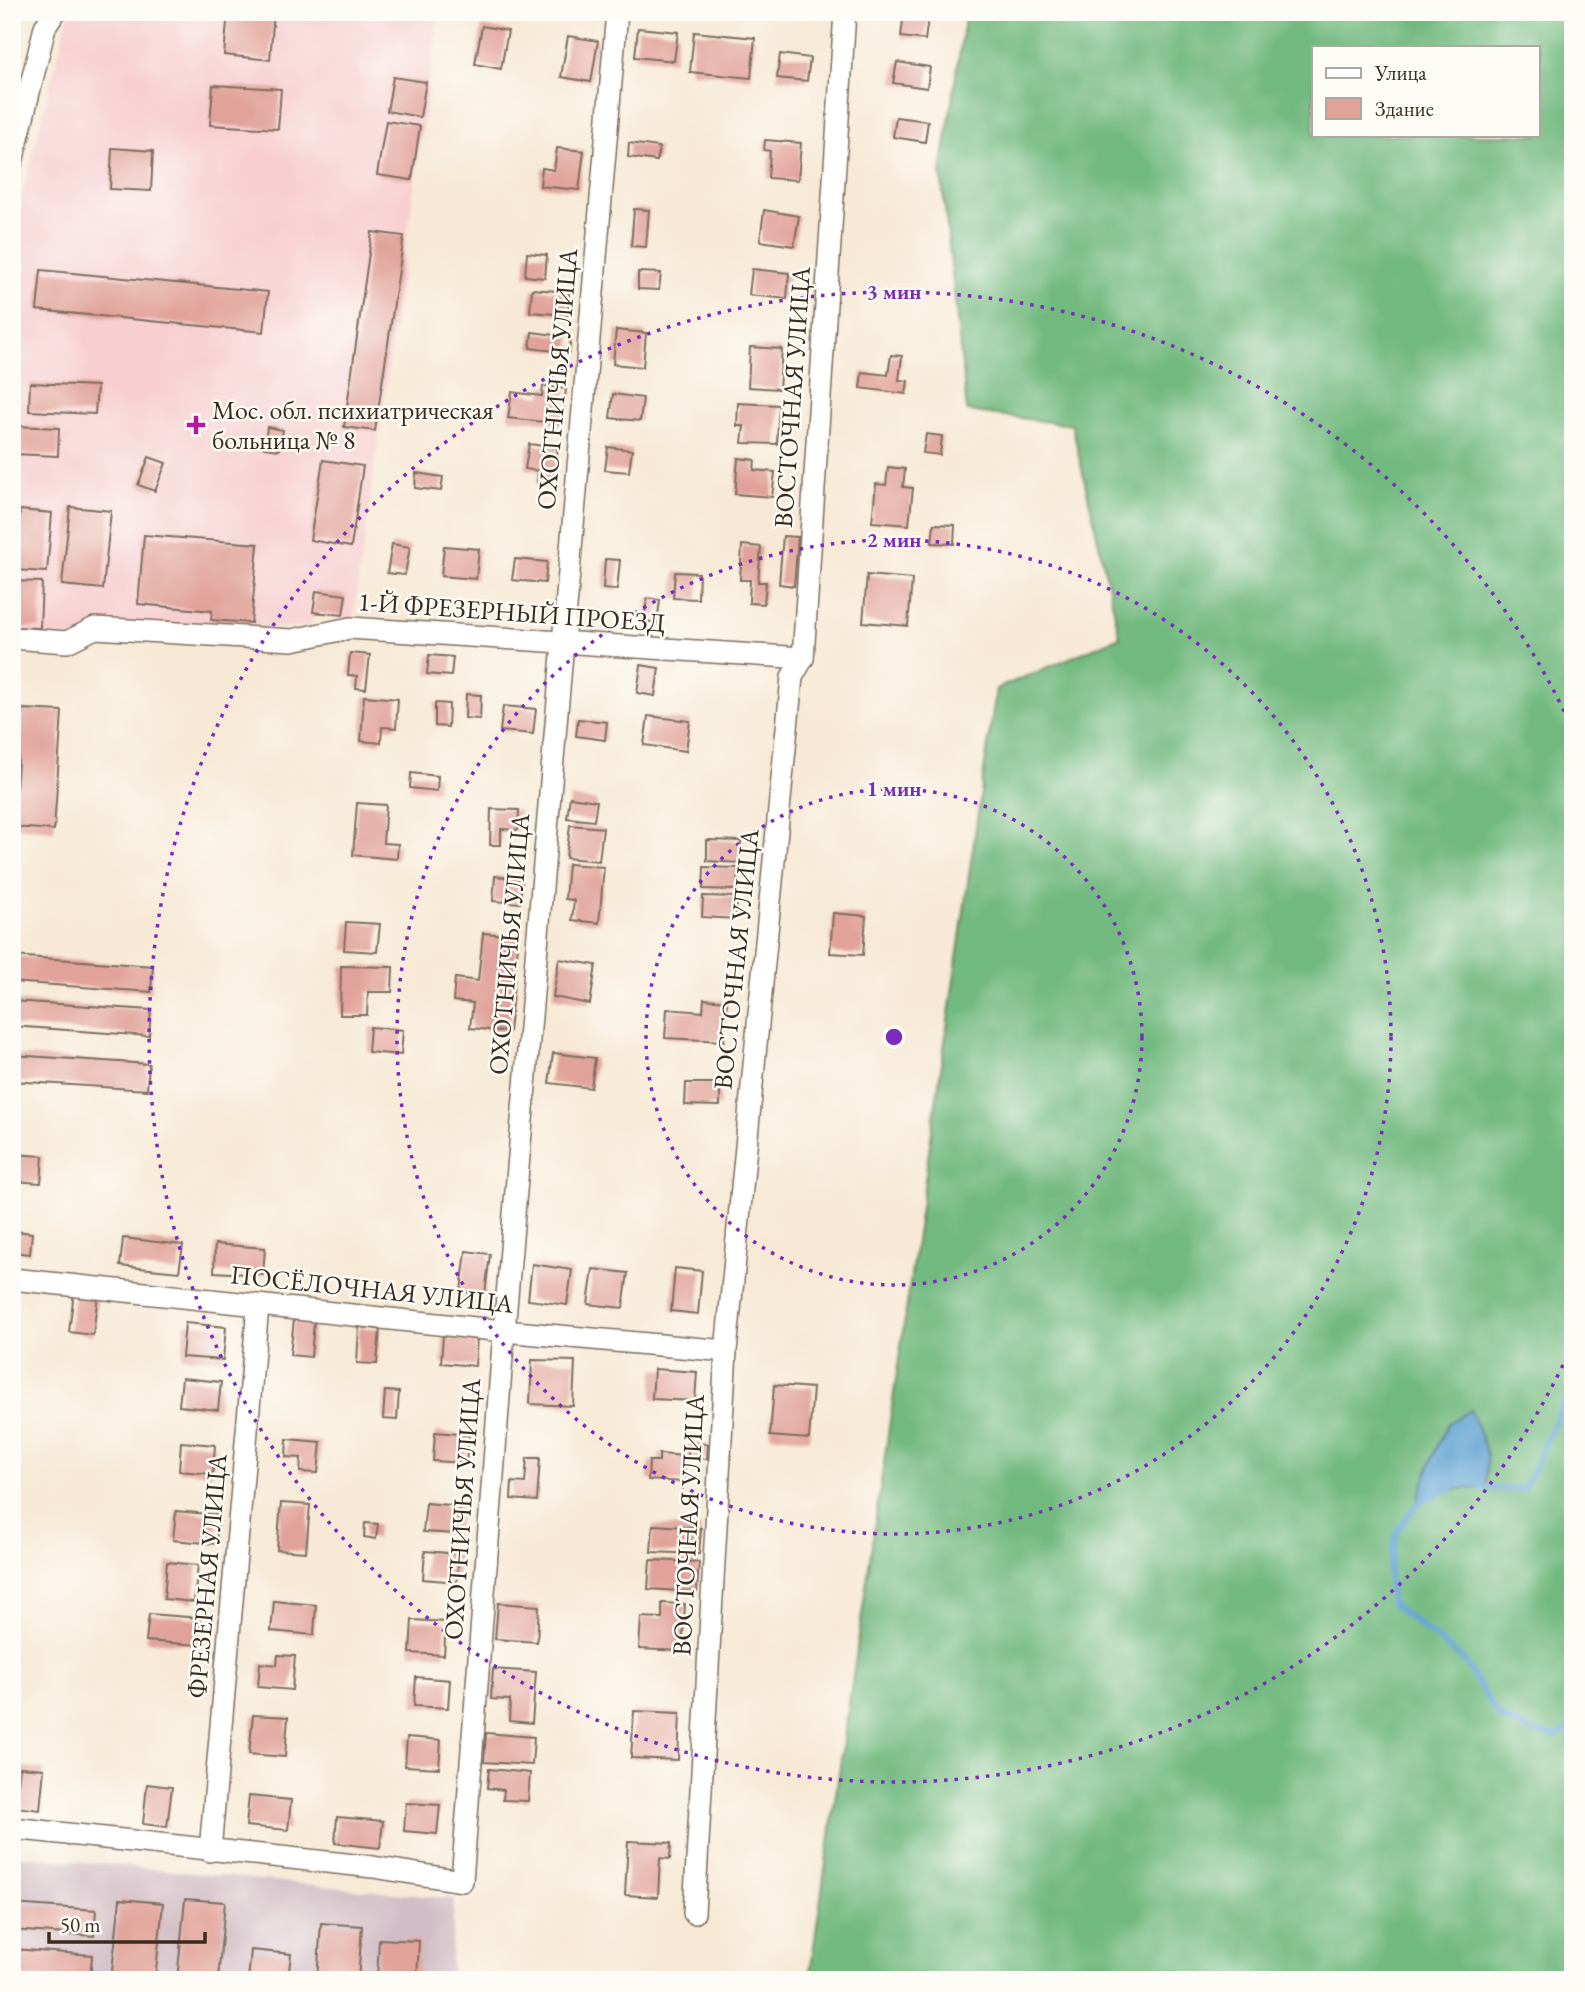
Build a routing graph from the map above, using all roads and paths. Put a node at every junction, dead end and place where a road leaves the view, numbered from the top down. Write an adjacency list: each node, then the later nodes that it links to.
1 (55, 12): 4 (street)
2 (617, 12): 6 (street, ОХОТНИЧЬЯ УЛИЦА)
3 (845, 12): 7 (street, ВОСТОЧНАЯ УЛИЦА)
4 (12, 162)
5 (12, 638): 6 (street, 1-Й ФРЕЗЕРНЫЙ ПРОЕЗД)
6 (562, 643): 7 (street, 1-Й ФРЕЗЕРНЫЙ ПРОЕЗД); 10 (street, ОХОТНИЧЬЯ УЛИЦА)
7 (803, 658): 11 (street, ВОСТОЧНАЯ УЛИЦА)
8 (12, 1279): 9 (street, ПОСЁЛОЧНАЯ УЛИЦА)
9 (258, 1306): 10 (street, ПОСЁЛОЧНАЯ УЛИЦА); 13 (street, ФРЕЗЕРНАЯ УЛИЦА)
10 (504, 1331): 11 (street, ПОСЁЛОЧНАЯ УЛИЦА); 13 (street, ОХОТНИЧЬЯ УЛИЦА)
11 (726, 1351): 14 (street, ВОСТОЧНАЯ УЛИЦА)
12 (12, 1828): 13 (street)
13 (211, 1851)
14 (694, 1913)

